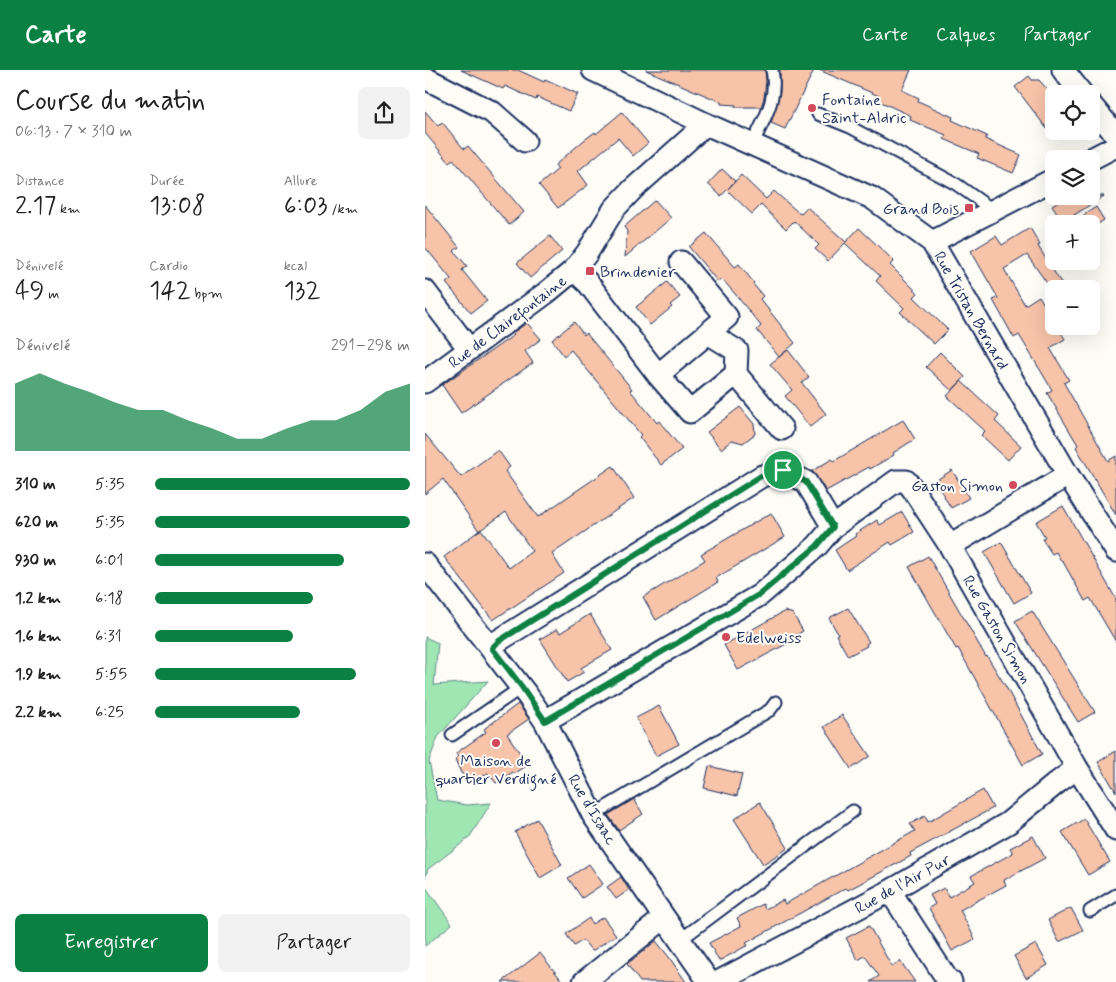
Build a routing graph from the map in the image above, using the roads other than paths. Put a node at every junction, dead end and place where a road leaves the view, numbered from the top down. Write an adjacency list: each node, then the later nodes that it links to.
1 (593, 70): 8 (street, Rue Tristan Bernard)
2 (772, 70): 11 (lane)
3 (1063, 70): 5 (street)
4 (435, 77): 10 (street)
5 (1075, 85)
6 (818, 114): 15 (lane)
7 (1100, 116): 9 (street)
8 (706, 124): 11 (street, Rue Tristan Bernard); 18 (street, Rue de Clairefontaine)
9 (1116, 135)
10 (525, 141)
11 (752, 145): 16 (street, Rue Tristan Bernard)
12 (1116, 146): 13 (street)
13 (1100, 154)
14 (1045, 184): 15 (street)
15 (994, 211): 16 (street)
16 (933, 242): 26 (street, Rue Tristan Bernard)
17 (681, 262): 20 (street)
18 (574, 270): 21 (street, Rue de Clairefontaine); 23 (street)
19 (425, 291): 21 (street)
20 (708, 334): 22 (street); 23 (street)
21 (469, 348): 24 (street, Rue de Clairefontaine)
22 (736, 374): 23 (street); 25 (street)
23 (658, 375)
24 (425, 382)
25 (782, 429)
26 (1068, 475): 28 (street); 29 (street, Rue Tristan Bernard)
27 (833, 527): 28 (street, Rue Gaston Simon); 31 (street); 34 (street)
28 (950, 546): 36 (street, Rue Gaston Simon)
29 (1116, 552)
30 (425, 564): 31 (street, Rue d'Isaac)
31 (492, 648): 32 (street, Rue d'Isaac)
32 (522, 687): 34 (street, Rue d'Isaac); 35 (lane)
33 (776, 702): 38 (lane)
34 (545, 721): 38 (street, Rue d'Isaac)
35 (452, 735)
36 (1077, 768): 39 (street, Rue Gaston Simon); 40 (street, Rue de l'Air Pur)
37 (853, 810): 44 (lane)
38 (593, 815): 43 (street, Rue d'Isaac)
39 (1116, 830)
40 (890, 891): 47 (street, Rue de l'Air Pur); 48 (street)
41 (1116, 895): 42 (lane)
42 (1090, 911)
43 (664, 918): 44 (street, Rue d'Isaac); 45 (street)
44 (680, 940): 46 (street, Rue d'Isaac)
45 (584, 982)
46 (709, 982)
47 (718, 982)
48 (951, 982)

